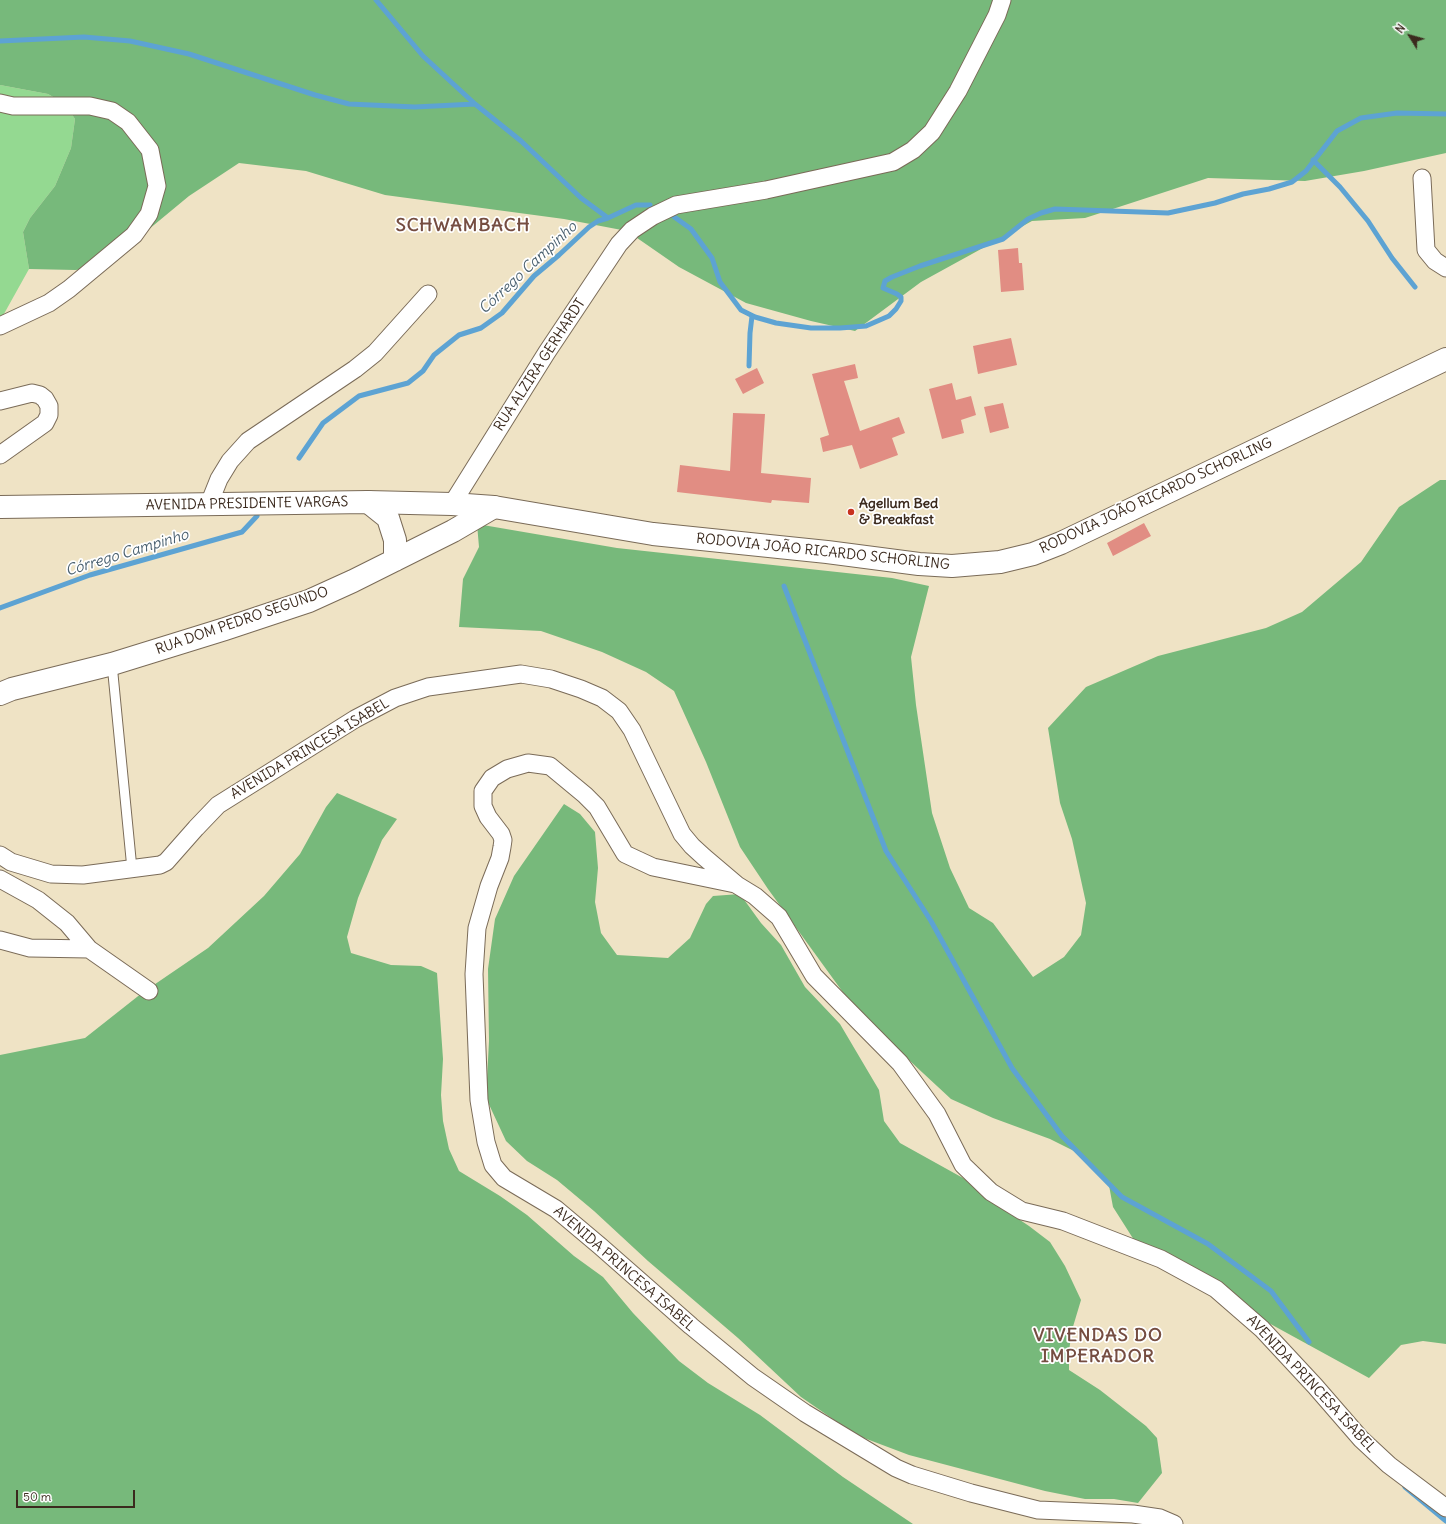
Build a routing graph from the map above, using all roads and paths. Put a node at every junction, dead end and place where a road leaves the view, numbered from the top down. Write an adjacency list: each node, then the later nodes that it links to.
1 (1002, 0): 12 (street, RUA ALZIRA GERHARDT)
2 (0, 103): 6 (street)
3 (1422, 178): 4 (street)
4 (1446, 268)
5 (428, 294): 11 (street)
6 (0, 326)
7 (1446, 359): 14 (main road, RODOVIA JOÃO RICARDO SCHORLING)
8 (0, 401): 9 (street)
9 (0, 455)
10 (368, 502): 11 (main road, AVENIDA PRESIDENTE VARGAS); 12 (main road, AVENIDA PRESIDENTE VARGAS); 15 (main road)
11 (209, 504): 13 (main road, AVENIDA PRESIDENTE VARGAS)
12 (452, 504): 14 (main road, AVENIDA PRESIDENTE VARGAS)
13 (0, 507)
14 (494, 507): 15 (main road, RUA DOM PEDRO SEGUNDO)
15 (395, 560): 16 (main road, RUA DOM PEDRO SEGUNDO)
16 (112, 664): 17 (main road, RUA DOM PEDRO SEGUNDO); 19 (lane)
17 (0, 694)
18 (0, 855): 19 (street, AVENIDA PRINCESA ISABEL)
19 (132, 869): 21 (street, AVENIDA PRINCESA ISABEL)
20 (0, 879): 23 (street)
21 (737, 885): 25 (street, AVENIDA PRINCESA ISABEL); 26 (street, AVENIDA PRINCESA ISABEL)
22 (0, 940): 23 (street)
23 (89, 949): 24 (street)
24 (149, 991)
25 (1446, 1508)
26 (1174, 1524)

